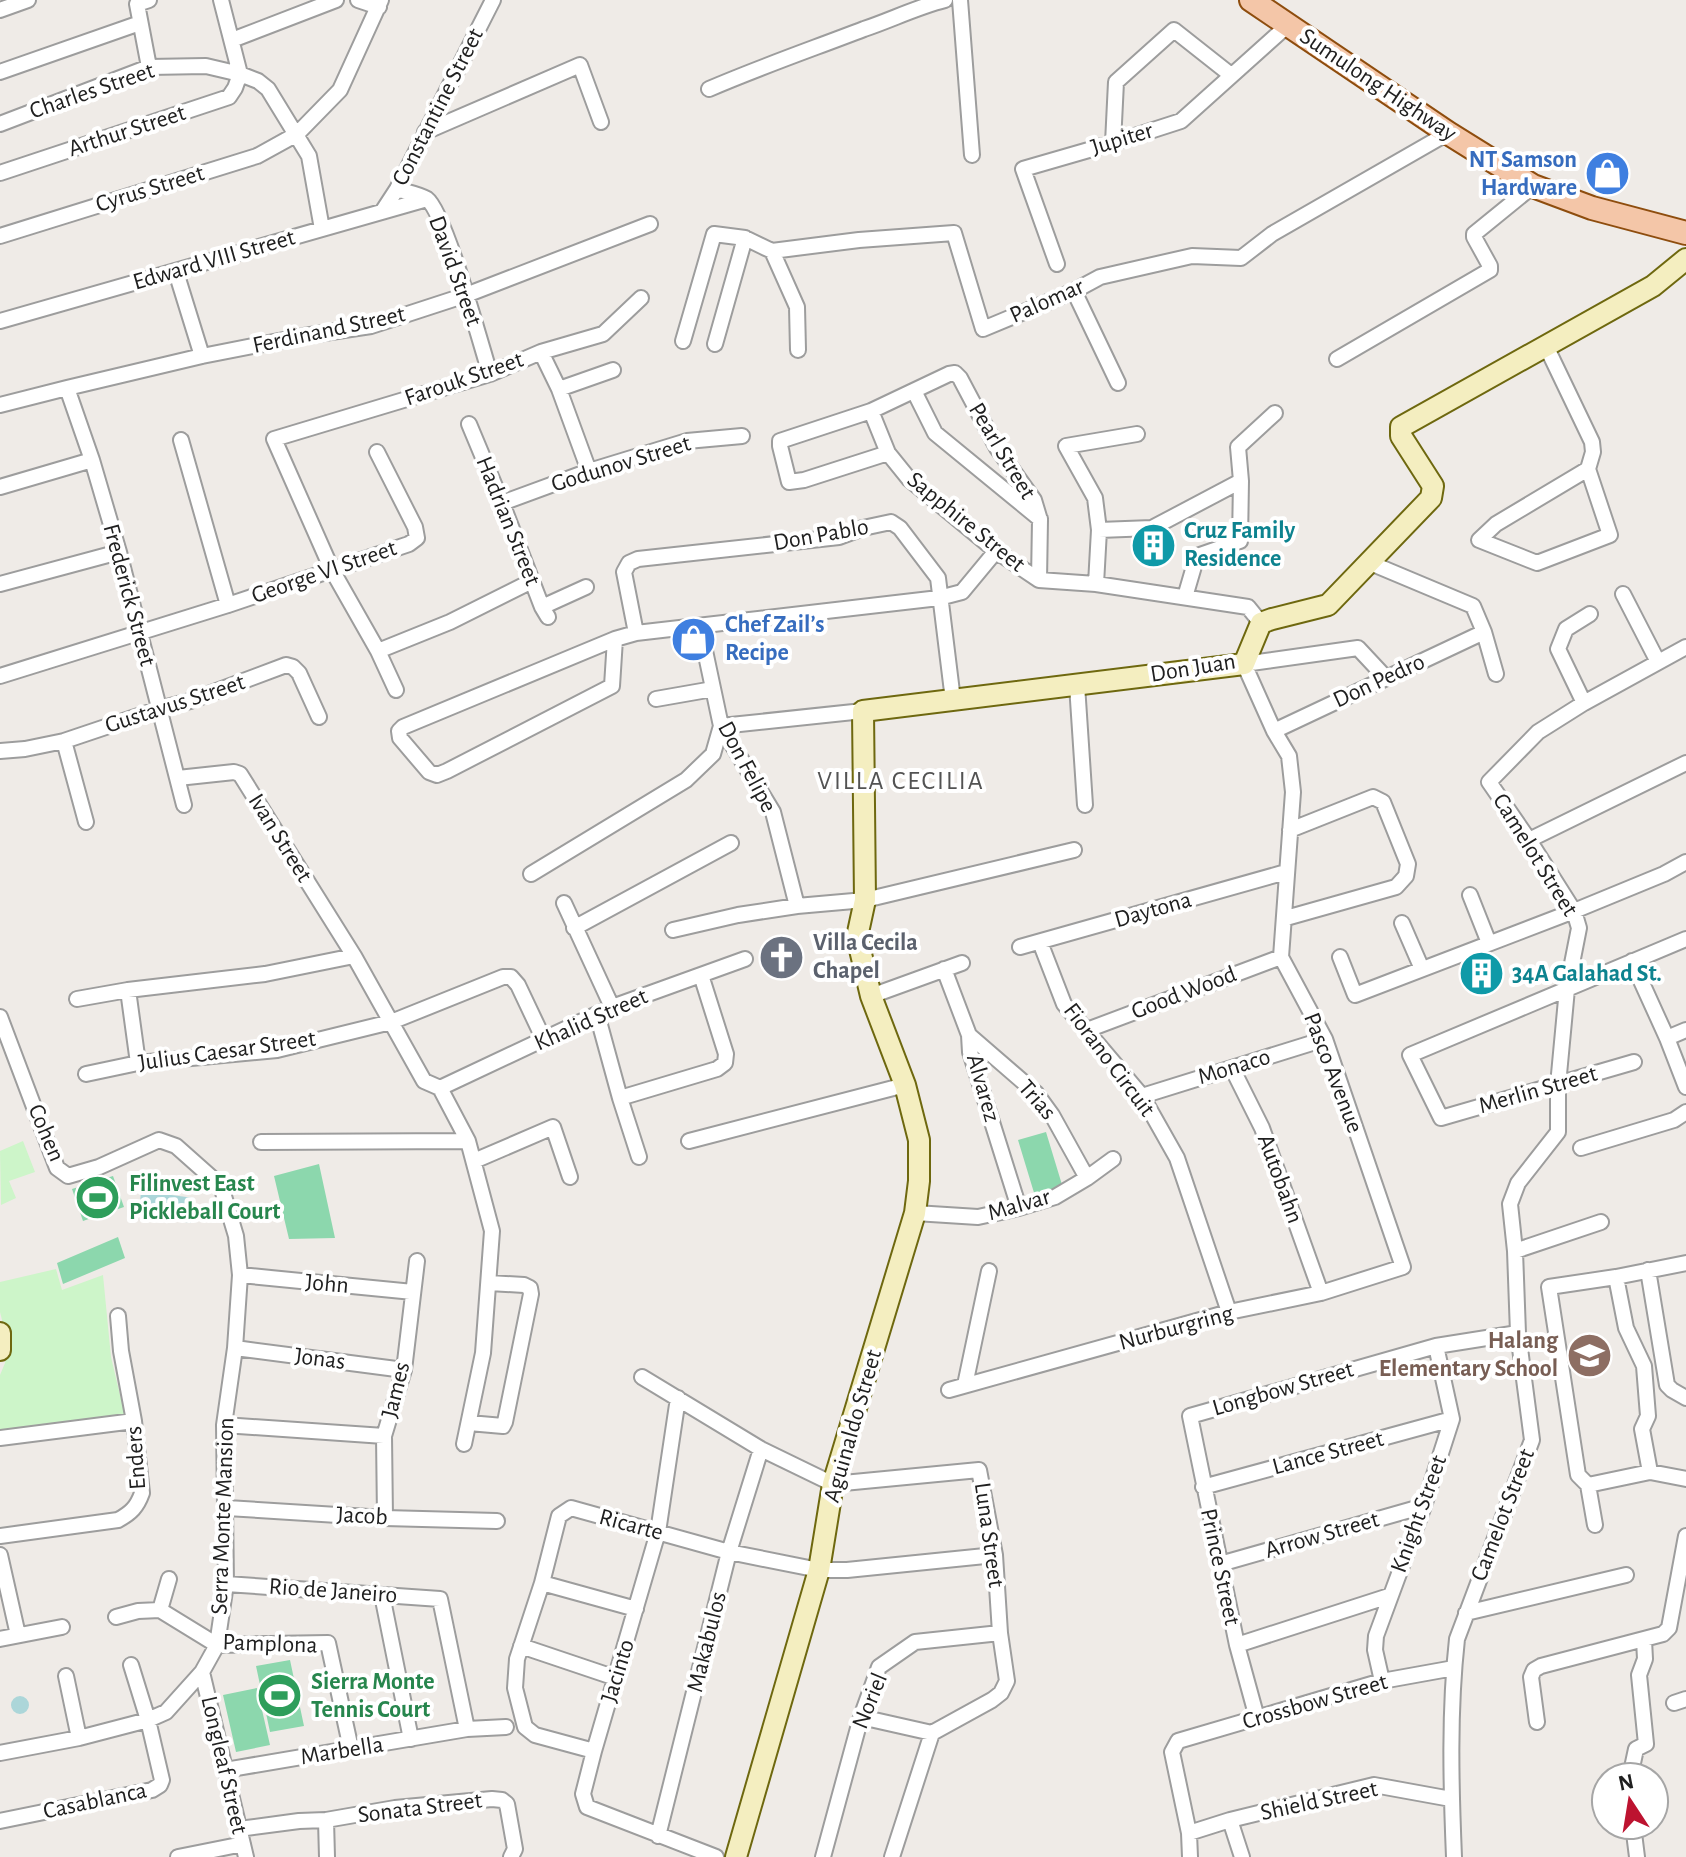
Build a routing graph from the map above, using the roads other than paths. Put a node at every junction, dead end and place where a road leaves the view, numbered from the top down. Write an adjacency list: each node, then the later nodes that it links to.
1 (28, 0): 11 (street)
2 (149, 0): 12 (street)
3 (221, 0): 14 (street)
4 (336, 0): 14 (street)
5 (358, 0): 10 (street)
6 (493, 0): 22 (street, Constantine Street)
7 (945, 0): 19 (street)
8 (960, 0): 26 (street)
9 (1251, 0): 13 (main road, Sumulong Highway)
10 (380, 3): 24 (street, Cyrus Street)
11 (7, 5)
12 (140, 23): 15 (street); 16 (street)
13 (1288, 25): 18 (street, Jupiter); 23 (main road, Sumulong Highway)
14 (232, 40): 17 (street)
15 (149, 67): 17 (street, Charles Street); 21 (street, Charles Street)
16 (0, 72)
17 (240, 74): 24 (street, Charles Street); 27 (street, Arthur Street)
18 (1231, 75): 25 (street, Jupiter); 25 (street)
19 (709, 89)
20 (601, 122): 22 (street)
21 (0, 124)
22 (425, 132): 29 (street, Constantine Street)
23 (1448, 133): 28 (main road, Sumulong Highway); 41 (street, Palomar)
24 (297, 134): 33 (street, Charles Street); 35 (street, Cyrus Street)
25 (1113, 143): 39 (street, Jupiter)
26 (972, 155)
27 (0, 173)
28 (1533, 186): 34 (main road, Sumulong Highway); 51 (street)
29 (397, 189): 30 (street, David Street); 31 (street, Constantine Street)
30 (427, 199): 31 (street, Edward VIII Street); 42 (street, David Street)
31 (382, 212): 33 (street, Edward VIII Street)
32 (650, 224): 42 (street, Ferdinand Street)
33 (322, 229): 40 (street, Edward VIII Street)
34 (1686, 233)
35 (0, 236)
36 (745, 238): 37 (street); 45 (street); 46 (street)
37 (772, 251): 41 (street, Palomar); 48 (street)
38 (1686, 259): 47 (street)
39 (1057, 264)
40 (176, 272): 44 (street, Edward VIII Street); 50 (street)
41 (1074, 291): 54 (street)
42 (466, 295): 50 (street, Ferdinand Street); 53 (street, David Street)
43 (641, 298): 49 (street, Farouk Street)
44 (0, 321)
45 (683, 341)
46 (715, 344)
47 (1546, 346): 68 (street); 77 (street)
48 (798, 350)
49 (541, 352): 53 (street, Farouk Street); 56 (street)
50 (202, 356): 55 (street, Ferdinand Street)
51 (1337, 359)
52 (613, 370): 56 (street)
53 (490, 374): 78 (street, Farouk Street)
54 (1118, 383)
55 (67, 388): 58 (street, Ferdinand Street); 67 (street, Frederick Street)
56 (559, 389): 69 (street)
57 (914, 391): 59 (street); 73 (street); 73 (street, Pearl Street)
58 (0, 405)
59 (871, 411): 66 (street, Sapphire Street); 66 (street)
60 (1275, 413): 70 (street)
61 (469, 424): 72 (street, Hadrian Street)
62 (1137, 434): 74 (street)
63 (742, 436): 69 (street, Godunov Street)
64 (181, 440): 87 (street)
65 (377, 452): 78 (street, George VI Street)
66 (888, 453): 75 (street, Sapphire Street)
67 (92, 460): 71 (street); 76 (street, Frederick Street)
68 (1588, 469): 68 (street)
69 (589, 471): 72 (street, Godunov Street)
70 (1241, 481): 74 (street); 85 (street)
71 (0, 487)
72 (502, 503): 80 (street, Hadrian Street)
73 (1040, 520): 79 (street, Pearl Street)
74 (1099, 530): 82 (street)
75 (996, 551): 79 (street, Sapphire Street); 86 (street)
76 (119, 552): 81 (street); 91 (street, Frederick Street)
77 (1368, 562): 89 (street); 92 (street)
78 (332, 570): 87 (street, George VI Street); 96 (street)
79 (1039, 580): 82 (street, Sapphire Street)
80 (532, 581): 83 (street, Hadrian Street); 96 (street)
81 (0, 584)
82 (1096, 584): 85 (street, Sapphire Street)
83 (586, 587)
84 (1623, 594): 97 (street)
85 (1185, 597): 89 (street, Sapphire Street)
86 (939, 598): 90 (street); 93 (street, Don Pablo); 106 (street, Don Pablo)
87 (228, 605): 91 (street, George VI Street)
88 (1590, 614): 107 (street)
89 (1261, 623): 98 (street, Don Juan)
90 (700, 627): 93 (street); 103 (street, Don Felipe)
91 (140, 632): 100 (street, George VI Street); 108 (street, Frederick Street)
92 (1484, 632): 99 (street); 101 (street, Don Pedro)
93 (636, 633): 94 (street)
94 (615, 639): 94 (street)
95 (1686, 647): 97 (street, Camelot Street)
96 (378, 651): 104 (street)
97 (1658, 662): 107 (street, Camelot Street)
98 (1244, 664): 101 (street); 102 (street, Don Juan); 112 (street)
99 (1496, 674)
100 (0, 676)
101 (1386, 678): 112 (street, Don Pedro)
102 (1077, 685): 106 (street, Don Juan); 118 (street)
103 (713, 689): 105 (street); 111 (street, Don Felipe)
104 (396, 690)
105 (656, 699)
106 (953, 700): 109 (street, Don Juan)
107 (1584, 703): 121 (street, Camelot Street)
108 (159, 709): 110 (street, Gustavus Street); 113 (street, Gustavus Street); 116 (street, Frederick Street)
109 (863, 711): 111 (street, Don Juan); 128 (street, Aguinaldo Street)
110 (319, 717)
111 (721, 726): 126 (street); 130 (street, Don Felipe)
112 (1274, 731): 120 (street)
113 (64, 741): 114 (street, Gustavus Street); 119 (street)
114 (0, 751)
115 (1686, 763): 121 (street)
116 (178, 778): 117 (street, Frederick Street); 140 (street, Ivan Street)
117 (184, 805)
118 (1085, 805)
119 (86, 822)
120 (1290, 830): 125 (street); 132 (street)
121 (1529, 840): 131 (street, Camelot Street)
122 (731, 843): 134 (street)
123 (1074, 850): 128 (street)
124 (1686, 862): 131 (street)
125 (1286, 872): 132 (street); 137 (street, Daytona)
126 (531, 874)
127 (1470, 895): 138 (street)
128 (865, 900): 130 (street); 151 (street, Aguinaldo Street)
129 (564, 903): 134 (street)
130 (797, 906): 135 (street)
131 (1574, 911): 138 (street); 149 (street, Camelot Street)
132 (1286, 918): 141 (street)
133 (1402, 923): 147 (street)
134 (574, 928): 153 (street)
135 (673, 930)
136 (1686, 939): 144 (street)
137 (1040, 942): 139 (street, Daytona); 157 (street, Fiorano Circuit)
138 (1489, 943): 147 (street)
139 (1020, 947)
140 (354, 956): 150 (street); 156 (street)
141 (1281, 957): 157 (street, Good Wood); 161 (street, Pasco Avenue)
142 (1340, 957): 147 (street)
143 (745, 959): 148 (street, Khalid Street)
144 (1632, 961): 149 (street); 160 (street)
145 (962, 963): 146 (street)
146 (944, 969): 151 (street); 159 (street, Alvarez)
147 (1422, 969)
148 (701, 975): 153 (street, Khalid Street); 173 (street)
149 (1567, 989): 169 (street, Camelot Street); 169 (street, Merlin Street)
150 (128, 990): 152 (street); 165 (street)
151 (871, 996): 168 (street, Aguinaldo Street)
152 (77, 999)
153 (612, 1007): 154 (street, Khalid Street)
154 (597, 1014): 162 (street, Khalid Street); 173 (street)
155 (0, 1017): 163 (street, Cohen)
156 (391, 1022): 162 (street, Julius Caesar Street); 165 (street, Julius Caesar Street); 171 (street)
157 (1087, 1030): 172 (street, Fiorano Circuit)
158 (1686, 1030): 160 (street)
159 (969, 1035): 183 (street, Trias); 184 (street, Alvarez)
160 (1667, 1038): 170 (street)
161 (1325, 1039): 166 (street, Monaco); 190 (street, Pasco Avenue)
162 (544, 1040): 171 (street, Khalid Street)
163 (7, 1053): 193 (street, Cohen)
164 (1634, 1062): 169 (street, Merlin Street)
165 (138, 1063): 167 (street, Julius Caesar Street)
166 (1232, 1068): 172 (street, Monaco); 197 (street, Autobahn)
167 (86, 1074)
168 (905, 1085): 176 (street); 185 (street, Aguinaldo Street)
169 (1558, 1085): 187 (street, Camelot Street)
170 (1686, 1087)
171 (440, 1088): 175 (street)
172 (1142, 1096): 198 (street, Fiorano Circuit)
173 (620, 1098): 179 (street)
174 (1686, 1112): 178 (street)
175 (468, 1141): 177 (street); 181 (street)
176 (689, 1141)
177 (261, 1142)
178 (1581, 1148)
179 (639, 1157)
180 (1113, 1159): 183 (street, Malvar)
181 (474, 1161): 182 (street); 195 (street)
182 (570, 1177)
183 (1087, 1178): 184 (street, Malvar)
184 (1019, 1208): 185 (street, Malvar)
185 (915, 1213): 222 (street, Aguinaldo Street)
186 (1601, 1222): 187 (street)
187 (1515, 1251): 201 (street, Camelot Street)
188 (417, 1261): 196 (street, James)
189 (1686, 1263): 191 (street)
190 (1403, 1267): 197 (street, Nurburgring)
191 (1648, 1270): 194 (street); 210 (street)
192 (989, 1271): 207 (street)
193 (240, 1275): 196 (street, John); 203 (street, Serra Monte Mansion)
194 (1616, 1277): 220 (street); 223 (street)
195 (489, 1283): 214 (street); 214 (street)
196 (413, 1292): 205 (street, James)
197 (1321, 1293): 198 (street, Nurburgring)
198 (1229, 1312): 207 (street, Nurburgring)
199 (118, 1316): 213 (street, Enders)
200 (0, 1333): 204 (street)
201 (1518, 1333): 202 (street, Longbow Street); 246 (street, Camelot Street)
202 (1436, 1346): 211 (street, Longbow Street); 212 (street)
203 (235, 1348): 205 (street, Jonas); 215 (street, Serra Monte Mansion)
204 (0, 1350)
205 (404, 1370): 216 (street, James)
206 (642, 1377): 209 (street)
207 (965, 1385): 208 (street, Nurburgring)
208 (949, 1390)
209 (678, 1398): 219 (street); 230 (street, Jacinto)
210 (1686, 1398)
211 (1190, 1416): 224 (street, Prince Street)
212 (1452, 1419): 224 (street, Lance Street); 225 (street, Knight Street)
213 (134, 1421): 217 (street); 231 (street, Enders)
214 (469, 1423): 218 (street)
215 (224, 1425): 216 (street); 226 (street, Serra Monte Mansion)
216 (384, 1436): 227 (street, James)
217 (0, 1438)
218 (464, 1444)
219 (761, 1449): 222 (street); 233 (street, Makabulos)
220 (1650, 1472): 221 (street); 223 (street)
221 (1686, 1479)
222 (833, 1484): 235 (street, Luna Street); 237 (street, Aguinaldo Street)
223 (1588, 1485): 229 (street)
224 (1203, 1487): 236 (street, Prince Street)
225 (1424, 1506): 236 (street, Arrow Street); 243 (street, Knight Street)
226 (227, 1508): 227 (street, Jacob); 241 (street, Serra Monte Mansion)
227 (385, 1518): 228 (street, Jacob)
228 (497, 1521)
229 (1595, 1525)
230 (658, 1532): 233 (street, Ricarte); 240 (street, Ricarte); 244 (street, Jacinto)
231 (0, 1536)
232 (1686, 1536): 252 (street)
233 (729, 1552): 237 (street, Ricarte); 281 (street, Makabulos)
234 (0, 1555): 250 (street)
235 (995, 1555): 237 (street, Ricarte); 249 (street, Luna Street)
236 (1220, 1564): 254 (street, Prince Street)
237 (819, 1570): 287 (street, Aguinaldo Street)
238 (1626, 1575): 246 (street)
239 (169, 1579): 245 (street)
240 (542, 1583): 244 (street); 255 (street, Ricarte)
241 (226, 1584): 242 (street, Rio de Janeiro); 253 (street, Serra Monte Mansion)
242 (382, 1595): 267 (street, Rio de Janeiro); 270 (street)
243 (1389, 1596): 254 (street); 261 (street, Knight Street)
244 (636, 1609): 260 (street, Jacinto)
245 (160, 1610): 247 (street); 253 (street, Pamplona)
246 (1466, 1613): 257 (street, Camelot Street)
247 (116, 1617)
248 (62, 1627): 250 (street)
249 (1000, 1633): 262 (street, Noriel); 268 (street, Luna Street)
250 (18, 1635): 251 (street)
251 (0, 1639)
252 (1644, 1640): 265 (street); 274 (street)
253 (217, 1645): 258 (street, Serra Monte Mansion); 271 (street, Pamplona)
254 (1237, 1645): 263 (street, Prince Street)
255 (521, 1646): 260 (street); 272 (street, Ricarte)
256 (131, 1665): 264 (street, Casablanca)
257 (1454, 1668): 261 (street, Crossbow Street); 276 (street, Camelot Street)
258 (202, 1672): 264 (street, Serra Monte Mansion); 275 (street, Longleaf Street)
259 (66, 1676): 269 (street)
260 (616, 1678): 272 (street, Jacinto)
261 (1382, 1681): 263 (street, Crossbow Street)
262 (861, 1717): 268 (street); 288 (street, Noriel)
263 (1257, 1718): 280 (street, Crossbow Street)
264 (148, 1720): 269 (street, Serra Monte Mansion); 279 (street, Casablanca)
265 (1537, 1722)
266 (506, 1727): 267 (street, Marbella)
267 (467, 1729): 270 (street, Marbella)
268 (932, 1733): 289 (street)
269 (79, 1738): 273 (street, Serra Monte Mansion)
270 (411, 1739): 271 (street, Marbella)
271 (351, 1749): 275 (street, Marbella)
272 (594, 1751): 281 (street, Jacinto)
273 (0, 1753)
274 (1633, 1761)
275 (225, 1770): 282 (street, Longleaf Street)
276 (1451, 1799): 278 (street, Shield Street); 292 (street, Camelot Street)
277 (326, 1820): 282 (street, Sonata Street); 284 (street, Sonata Street); 285 (street, Sonata Street)
278 (1230, 1820): 280 (street, Shield Street); 291 (street)
279 (0, 1821)
280 (1189, 1833): 290 (street)
281 (658, 1836): 286 (street, Jacinto)
282 (243, 1843): 283 (street, Sonata Street)
283 (180, 1857)
284 (327, 1857)
285 (511, 1857)
286 (716, 1857)
287 (736, 1857)
288 (823, 1857)
289 (892, 1857)
290 (1190, 1857)
291 (1242, 1857)
292 (1454, 1857)

